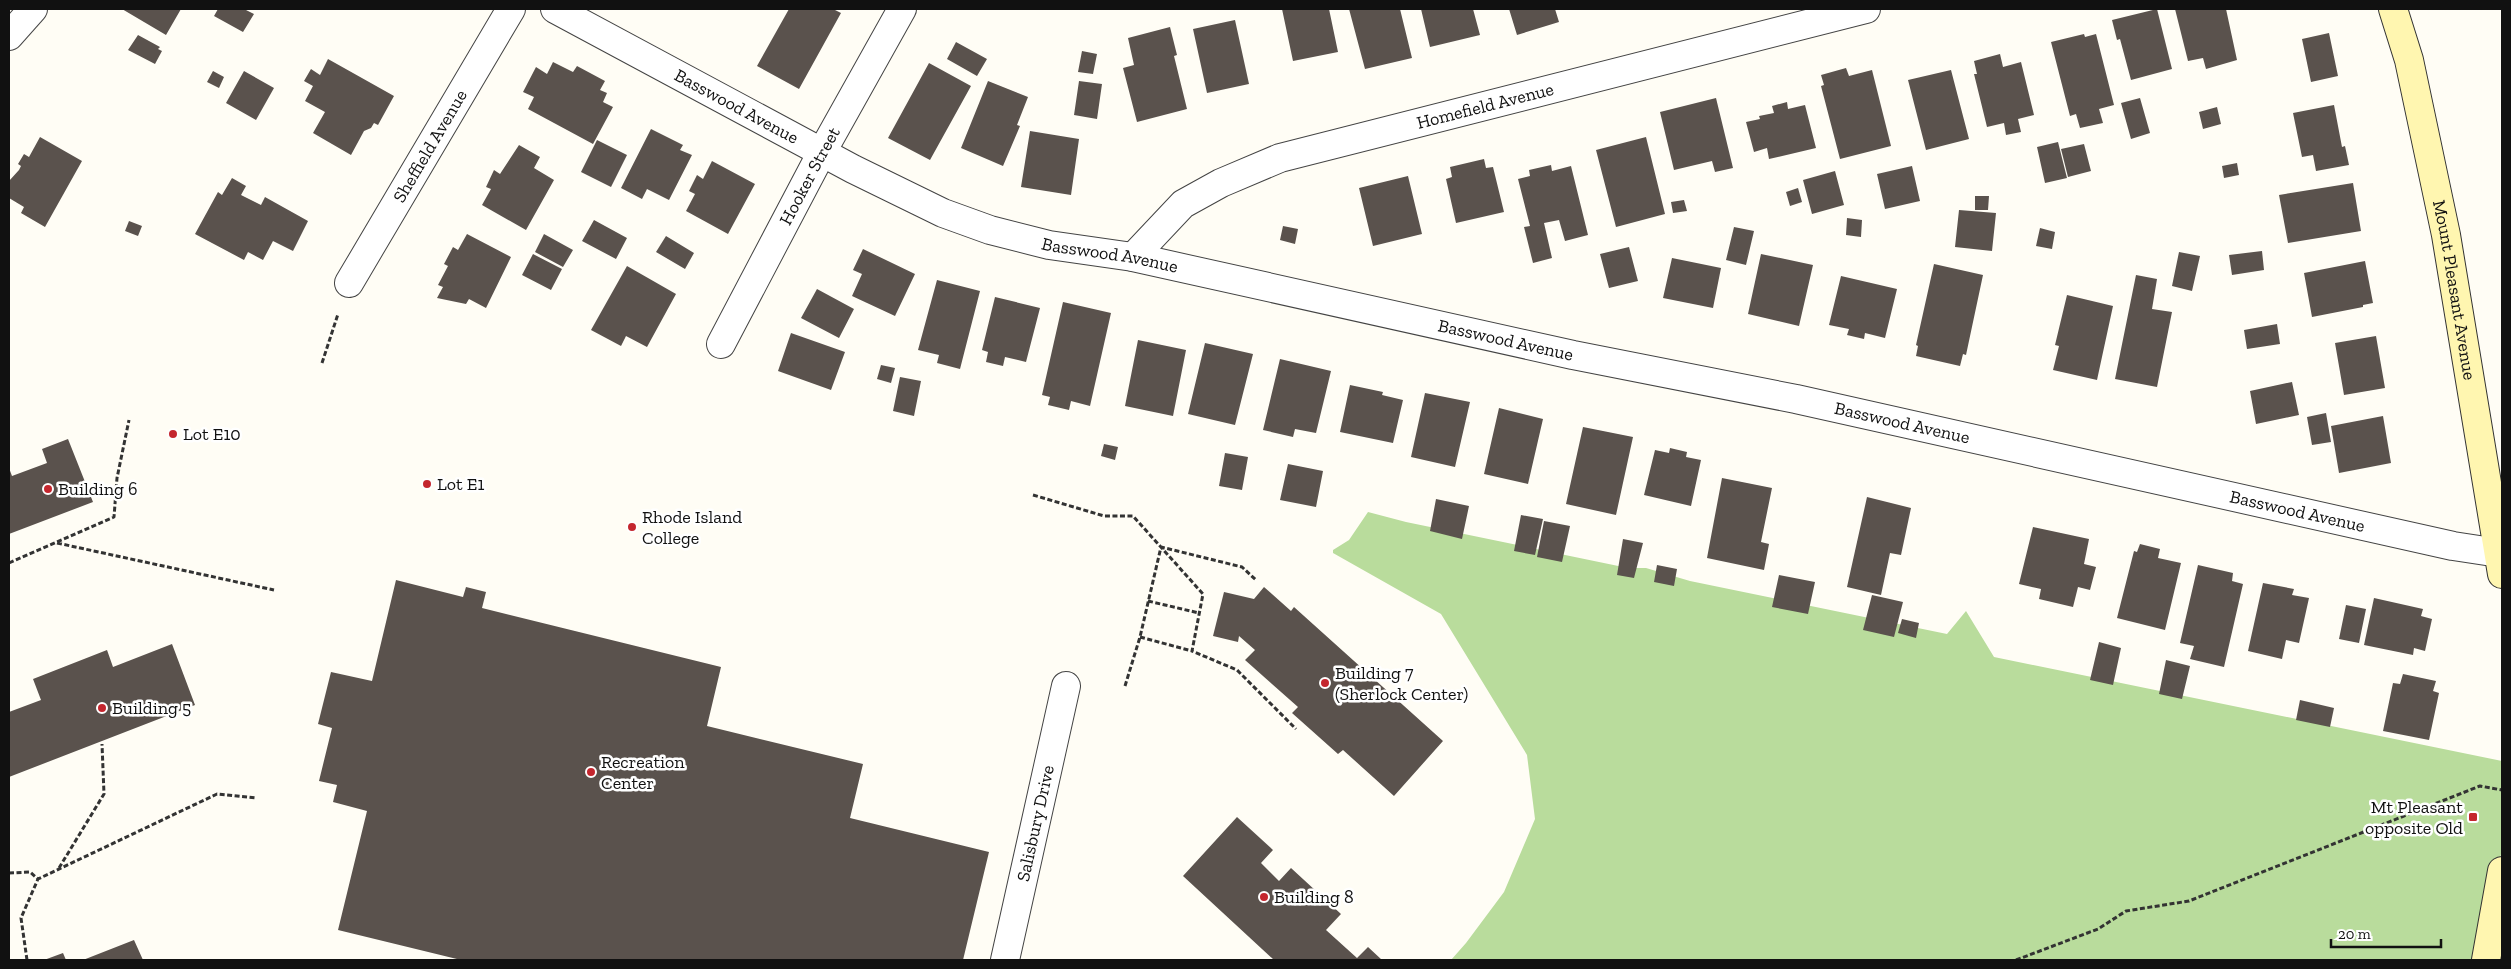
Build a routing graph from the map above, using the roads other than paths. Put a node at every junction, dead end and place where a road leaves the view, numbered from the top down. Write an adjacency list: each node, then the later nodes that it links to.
1 (33, 9): 7 (street)
2 (511, 9): 10 (street, Sheffield Avenue)
3 (555, 9): 8 (street, Basswood Avenue)
4 (902, 9): 8 (street, Hooker Street)
5 (1866, 9): 9 (street, Homefield Avenue)
6 (2393, 9): 12 (main road, Mount Pleasant Avenue)
7 (11, 25)
8 (822, 152): 9 (street, Basswood Avenue); 11 (street, Hooker Street)
9 (1133, 257): 12 (street, Basswood Avenue)
10 (349, 283)
11 (720, 344)
12 (2501, 564)
13 (1066, 686): 15 (street, Salisbury Drive)
14 (2502, 871): 16 (main road)
15 (1005, 960)
16 (2486, 960)

